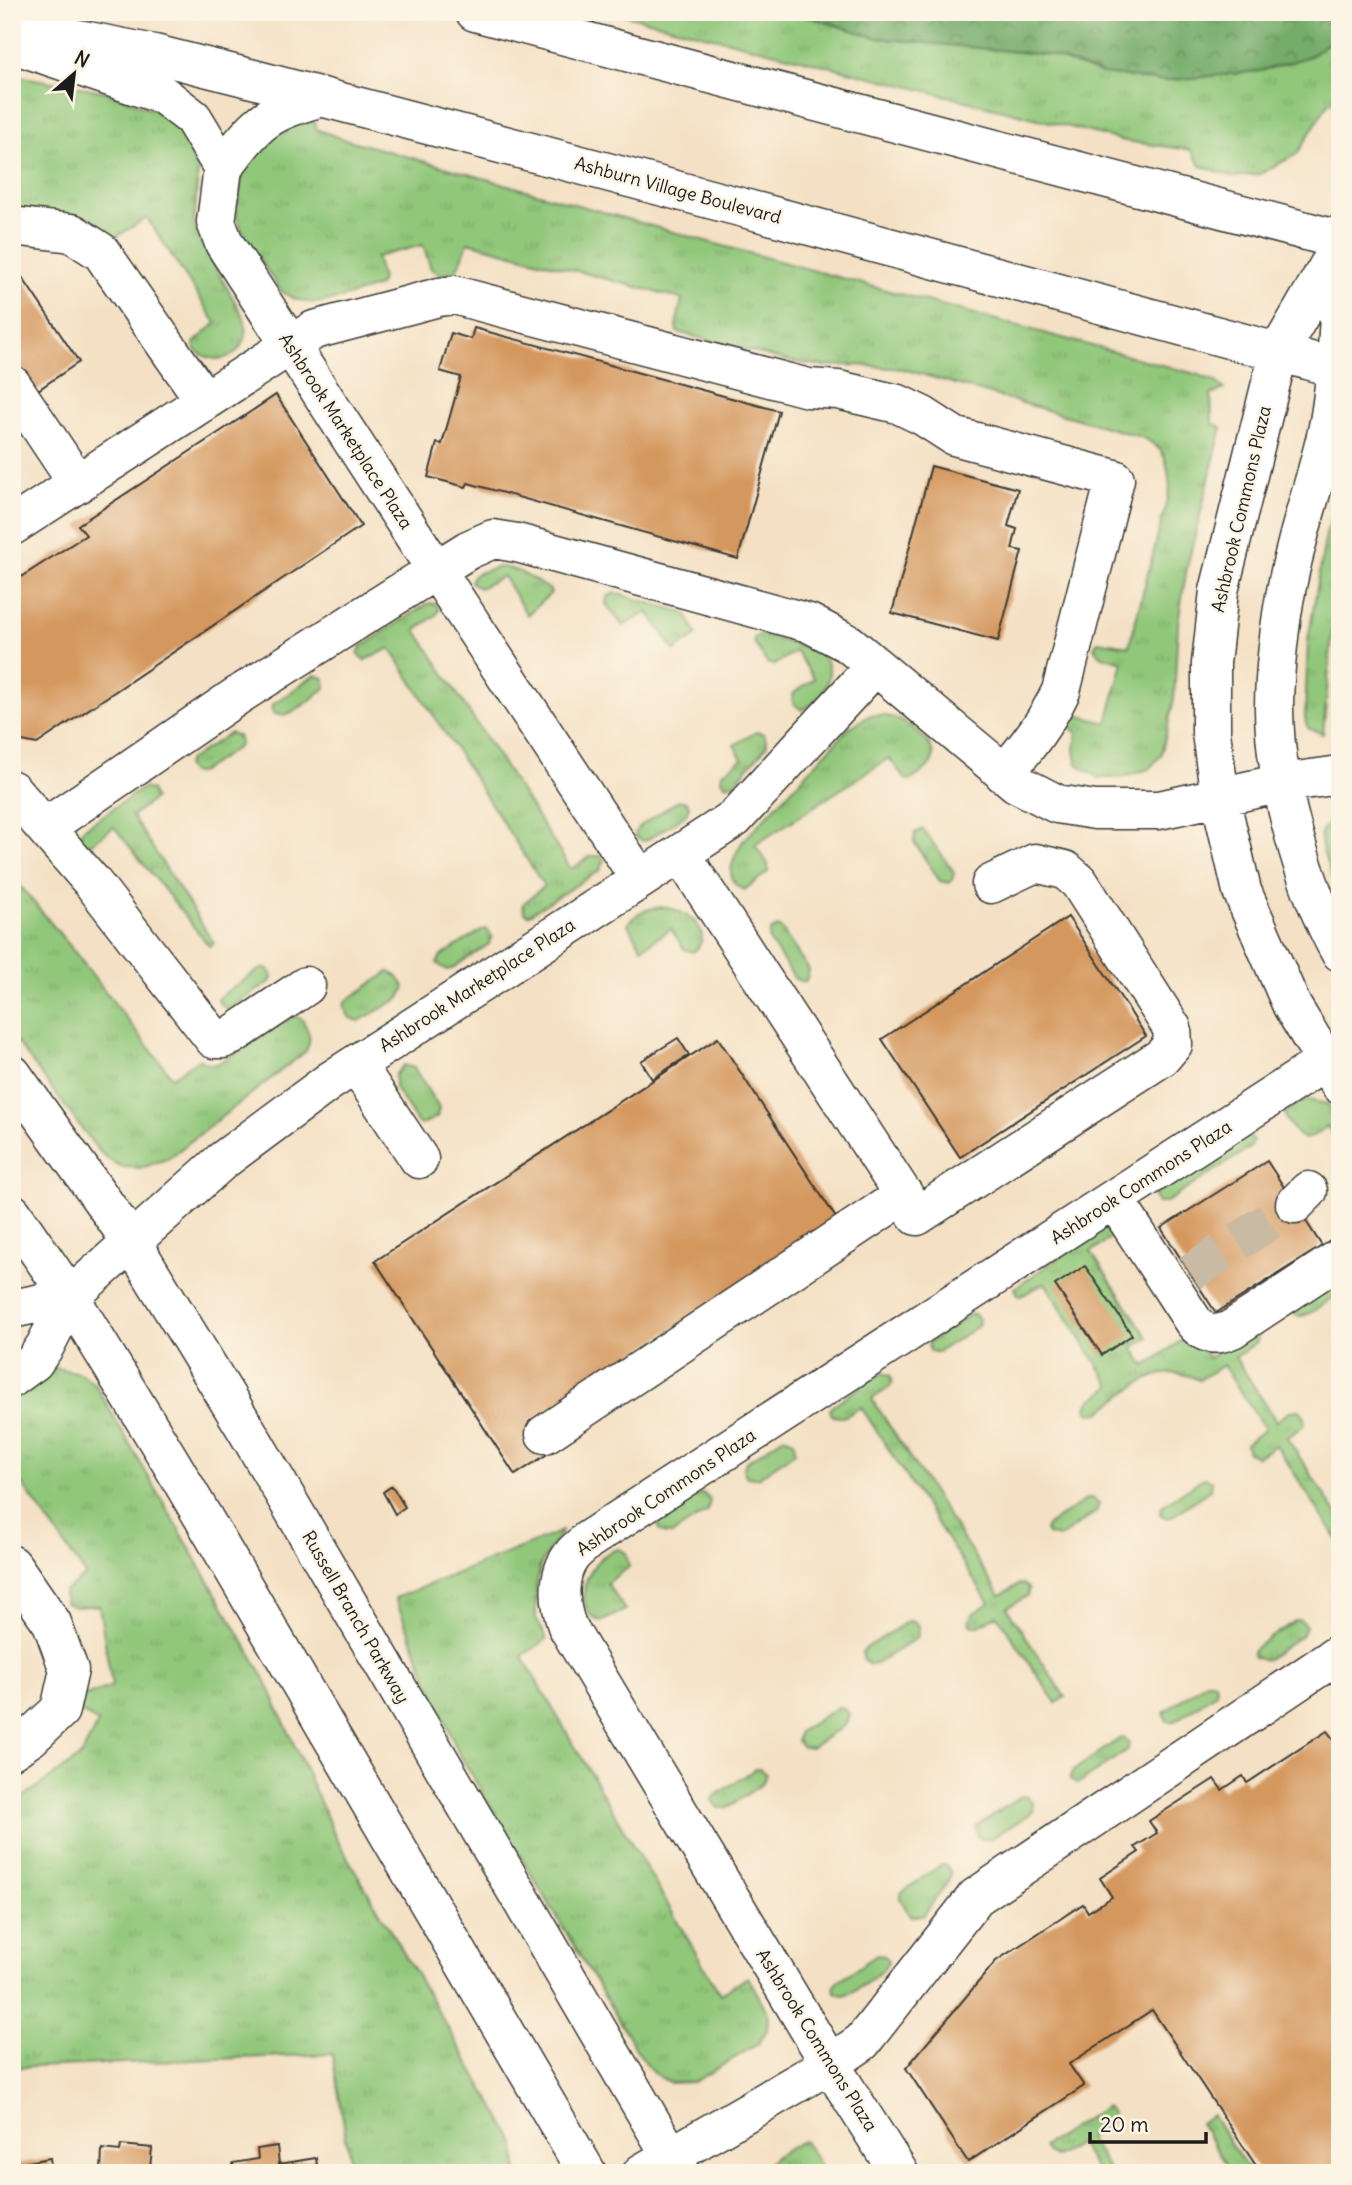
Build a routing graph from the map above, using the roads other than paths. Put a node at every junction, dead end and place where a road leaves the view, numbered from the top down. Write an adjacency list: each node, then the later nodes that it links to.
1 (475, 12): 7 (street)
2 (12, 26): 4 (street, Ashburn Village Boulevard)
3 (12, 44): 5 (street)
4 (323, 97): 5 (street); 11 (street, Ashburn Village Boulevard)
5 (223, 167): 10 (street, Ashbrook Marketplace Plaza)
6 (12, 226): 14 (street)
7 (1340, 240)
8 (1340, 246): 11 (street, Ashbrook Commons Plaza)
9 (1340, 300): 12 (street)
10 (290, 346): 14 (street); 17 (street, Ashbrook Marketplace Plaza); 19 (street)
11 (1279, 351): 12 (street, Ashburn Village Boulevard); 23 (street, Ashbrook Commons Plaza)
12 (1338, 368): 21 (street)
13 (12, 386): 15 (street)
14 (205, 401): 15 (street)
15 (78, 484): 16 (street)
16 (13, 525)
17 (436, 570): 18 (street); 24 (street); 26 (street, Ashbrook Marketplace Plaza)
18 (876, 666): 19 (street); 25 (street, Ashbrook Marketplace Plaza)
19 (1004, 774): 23 (street)
20 (1340, 775): 21 (street)
21 (1282, 783): 23 (street); 28 (street)
22 (12, 790): 24 (street)
23 (1220, 797): 31 (street, Ashbrook Commons Plaza)
24 (46, 827): 29 (street)
25 (681, 854): 26 (street, Ashbrook Marketplace Plaza); 35 (street)
26 (640, 879): 30 (street, Ashbrook Marketplace Plaza)
27 (991, 884): 35 (street)
28 (1340, 952)
29 (306, 986)
30 (356, 1064): 33 (street); 37 (street, Ashbrook Marketplace Plaza)
31 (1335, 1066): 34 (street, Ashbrook Commons Plaza)
32 (12, 1074): 37 (street, Russell Branch Parkway)
33 (419, 1159)
34 (1114, 1199): 38 (street); 46 (street, Ashbrook Commons Plaza)
35 (910, 1206): 42 (street)
36 (12, 1213): 39 (street)
37 (131, 1241): 39 (street, Ashbrook Marketplace Plaza); 47 (street, Russell Branch Parkway)
38 (1340, 1258)
39 (70, 1297): 40 (street); 41 (street); 48 (street)
40 (12, 1309)
41 (12, 1378)
42 (544, 1434)
43 (12, 1565): 45 (street)
44 (1340, 1653): 46 (street)
45 (12, 1750)
46 (830, 2064): 47 (street); 49 (street, Ashbrook Commons Plaza)
47 (665, 2167)
48 (587, 2173)
49 (899, 2173)

